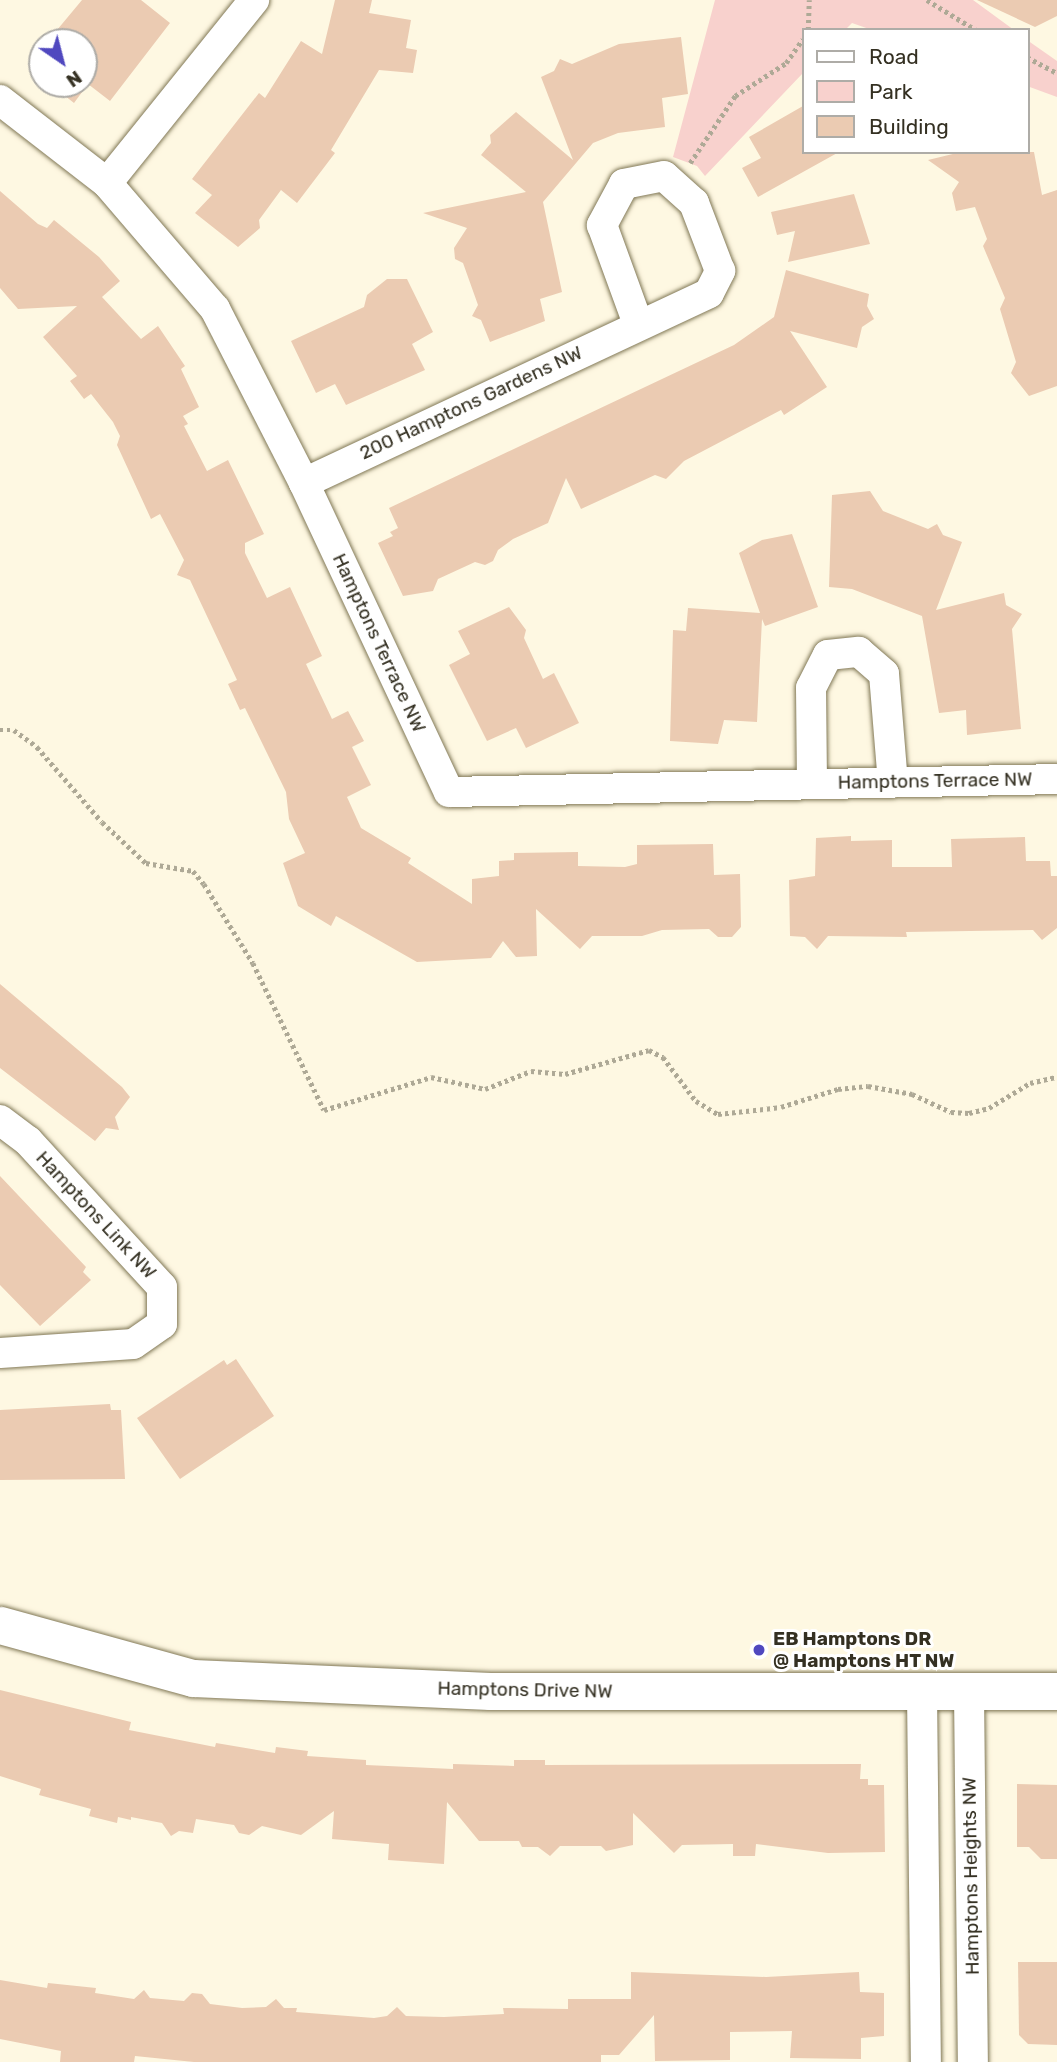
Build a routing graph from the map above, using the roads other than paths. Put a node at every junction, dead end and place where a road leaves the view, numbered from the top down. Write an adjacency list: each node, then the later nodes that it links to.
1 (254, 0): 3 (street)
2 (0, 100): 3 (street, Hamptons Terrace NW)
3 (107, 183): 5 (street, Hamptons Terrace NW)
4 (638, 324): 4 (street, 200 Hamptons Gardens NW); 5 (street, 200 Hamptons Gardens NW)
5 (304, 483): 8 (street, Hamptons Terrace NW)
6 (1057, 779): 7 (street, Hamptons Terrace NW)
7 (893, 782): 8 (street, Hamptons Terrace NW); 8 (street)
8 (812, 783)
9 (0, 1120): 10 (street, Hamptons Link NW)
10 (0, 1353)
11 (0, 1625): 13 (street, Hamptons Drive NW)
12 (1057, 1690): 14 (street, Hamptons Drive NW)
13 (922, 1691): 14 (street, Hamptons Drive NW); 15 (street)
14 (968, 1691): 16 (street, Hamptons Heights NW)
15 (926, 2062)
16 (974, 2062)

